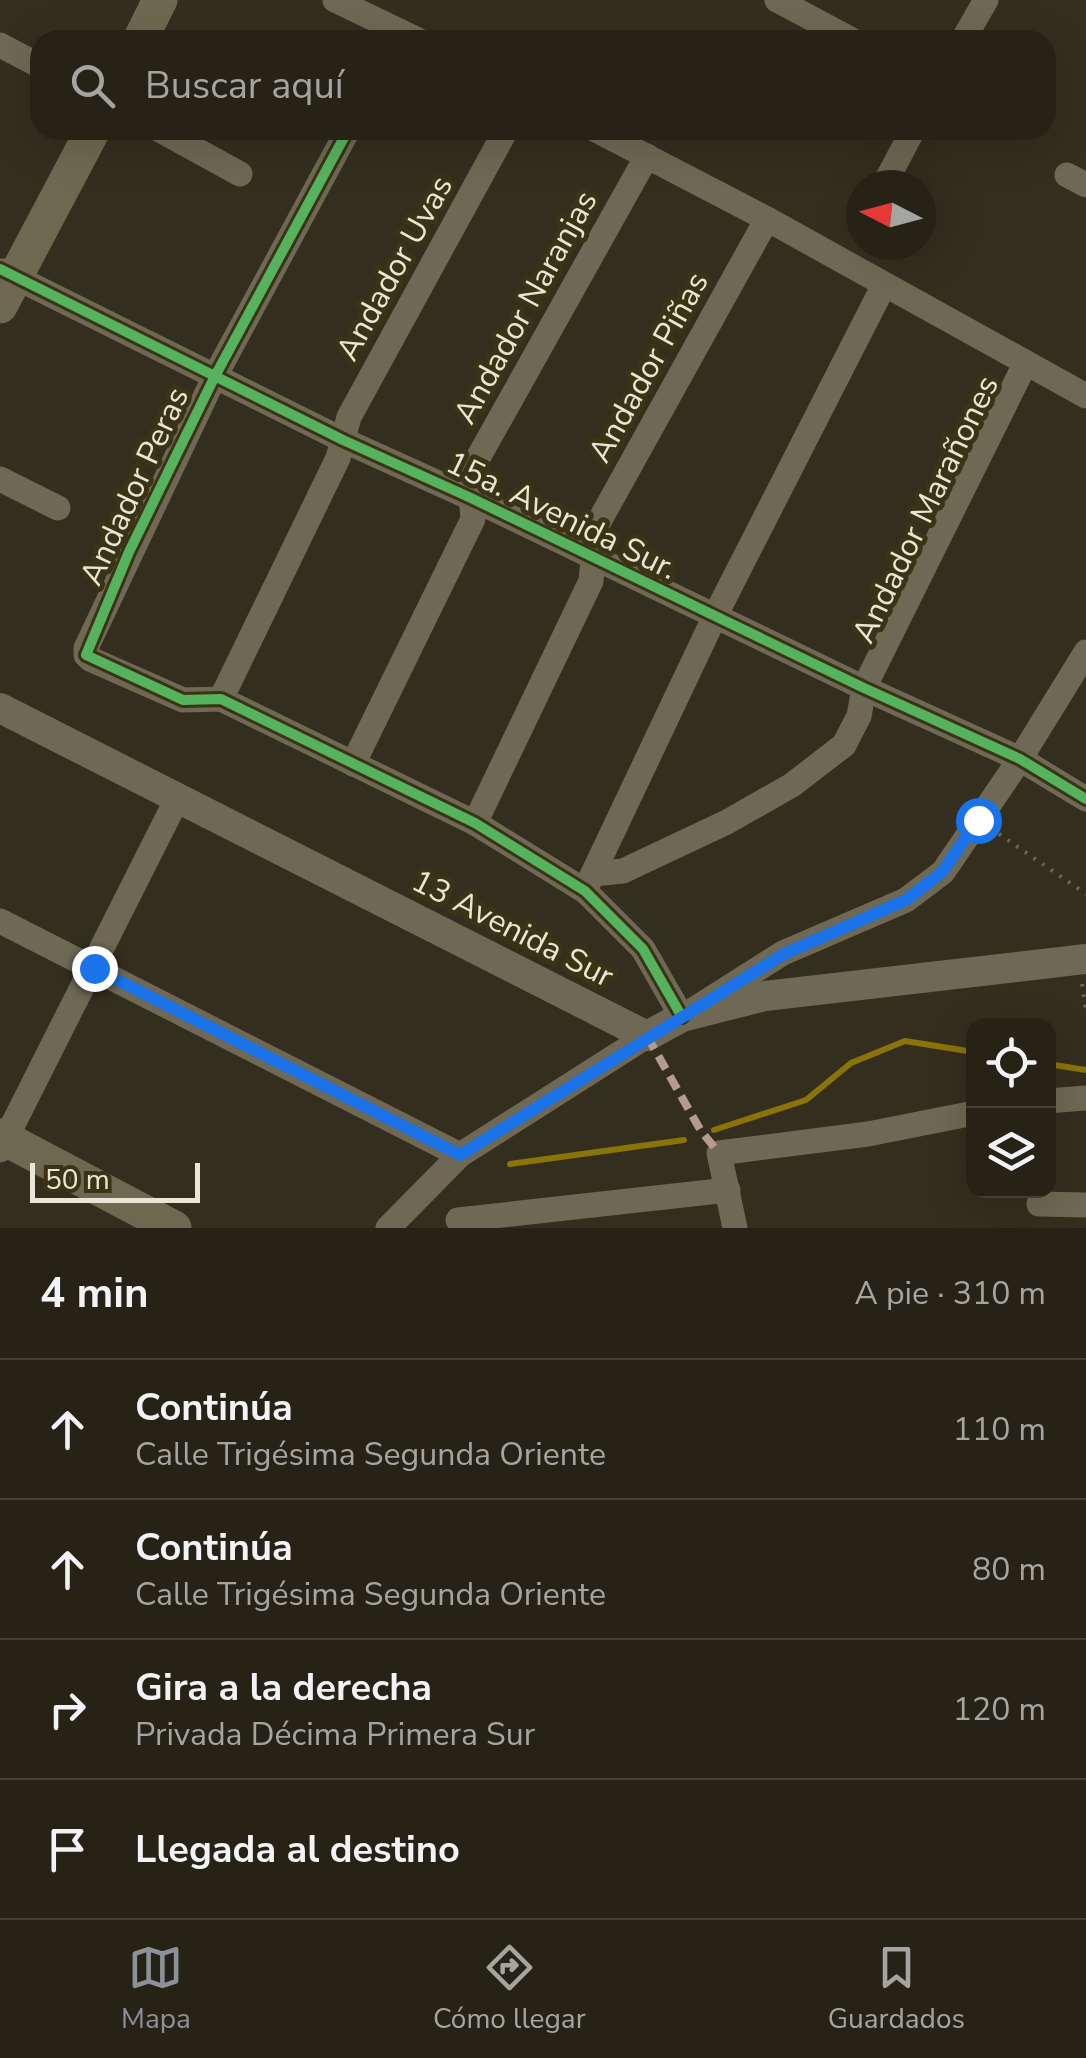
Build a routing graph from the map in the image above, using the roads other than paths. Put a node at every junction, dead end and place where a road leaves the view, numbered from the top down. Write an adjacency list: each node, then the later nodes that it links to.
1 (160, 0): 5 (main road)
2 (335, 0): 6 (street)
3 (776, 0): 7 (street)
4 (986, 0): 8 (street)
5 (145, 30)
6 (393, 30)
7 (833, 30)
8 (969, 30)
9 (0, 45): 10 (street)
10 (30, 61)
11 (87, 140): 21 (main road)
12 (178, 140): 19 (street)
13 (343, 140): 24 (street, Andador Peras)
14 (501, 140): 26 (street, Andador Uvas)
15 (616, 140): 17 (street)
16 (908, 140): 18 (street)
17 (647, 156): 20 (street); 28 (street, Andador Naranjas)
18 (892, 170)
19 (240, 174)
20 (767, 220): 22 (street); 30 (street, Andador Piñas)
21 (5, 284): 24 (street, 15a. Avenida Sur.)
22 (884, 285): 23 (street); 31 (street)
23 (1025, 364): 25 (street); 33 (street, Andador Marañones)
24 (214, 378): 26 (street, 15a. Avenida Sur.); 34 (street, Andador Peras)
25 (1086, 396)
26 (343, 440): 28 (street, 15a. Avenida Sur.); 34 (street, Andador Uvas)
27 (0, 479): 29 (street)
28 (472, 498): 30 (street, 15a. Avenida Sur.); 37 (street, Andador Naranjas)
29 (58, 508)
30 (594, 557): 31 (street, 15a. Avenida Sur.); 40 (street, Andador Piñas)
31 (715, 616): 33 (street, 15a. Avenida Sur.); 41 (street)
32 (1086, 652): 36 (street)
33 (864, 688): 36 (street, 15a. Avenida Sur.); 41 (street, Andador Marañones)
34 (221, 699): 37 (street)
35 (0, 708): 38 (street, 13 Avenida Sur)
36 (1020, 758): 39 (street, 15a. Avenida Sur.); 45 (street)
37 (353, 764): 40 (street)
38 (178, 797): 44 (street); 46 (street, 13 Avenida Sur)
39 (1086, 799)
40 (475, 823): 41 (street)
41 (589, 882): 45 (street)
42 (0, 922): 44 (street)
43 (1086, 959): 45 (street)
44 (94, 968): 50 (street); 51 (street)
45 (682, 1016): 46 (street)
46 (647, 1036): 51 (street)
47 (1086, 1098): 48 (street)
48 (1056, 1100)
49 (966, 1115): 52 (street)
50 (2, 1142): 56 (main road)
51 (460, 1155): 57 (street)
52 (728, 1190): 55 (street); 58 (street)
53 (1086, 1205): 54 (street)
54 (1039, 1207)
55 (458, 1220)
56 (174, 1228)
57 (388, 1228)
58 (735, 1228)

